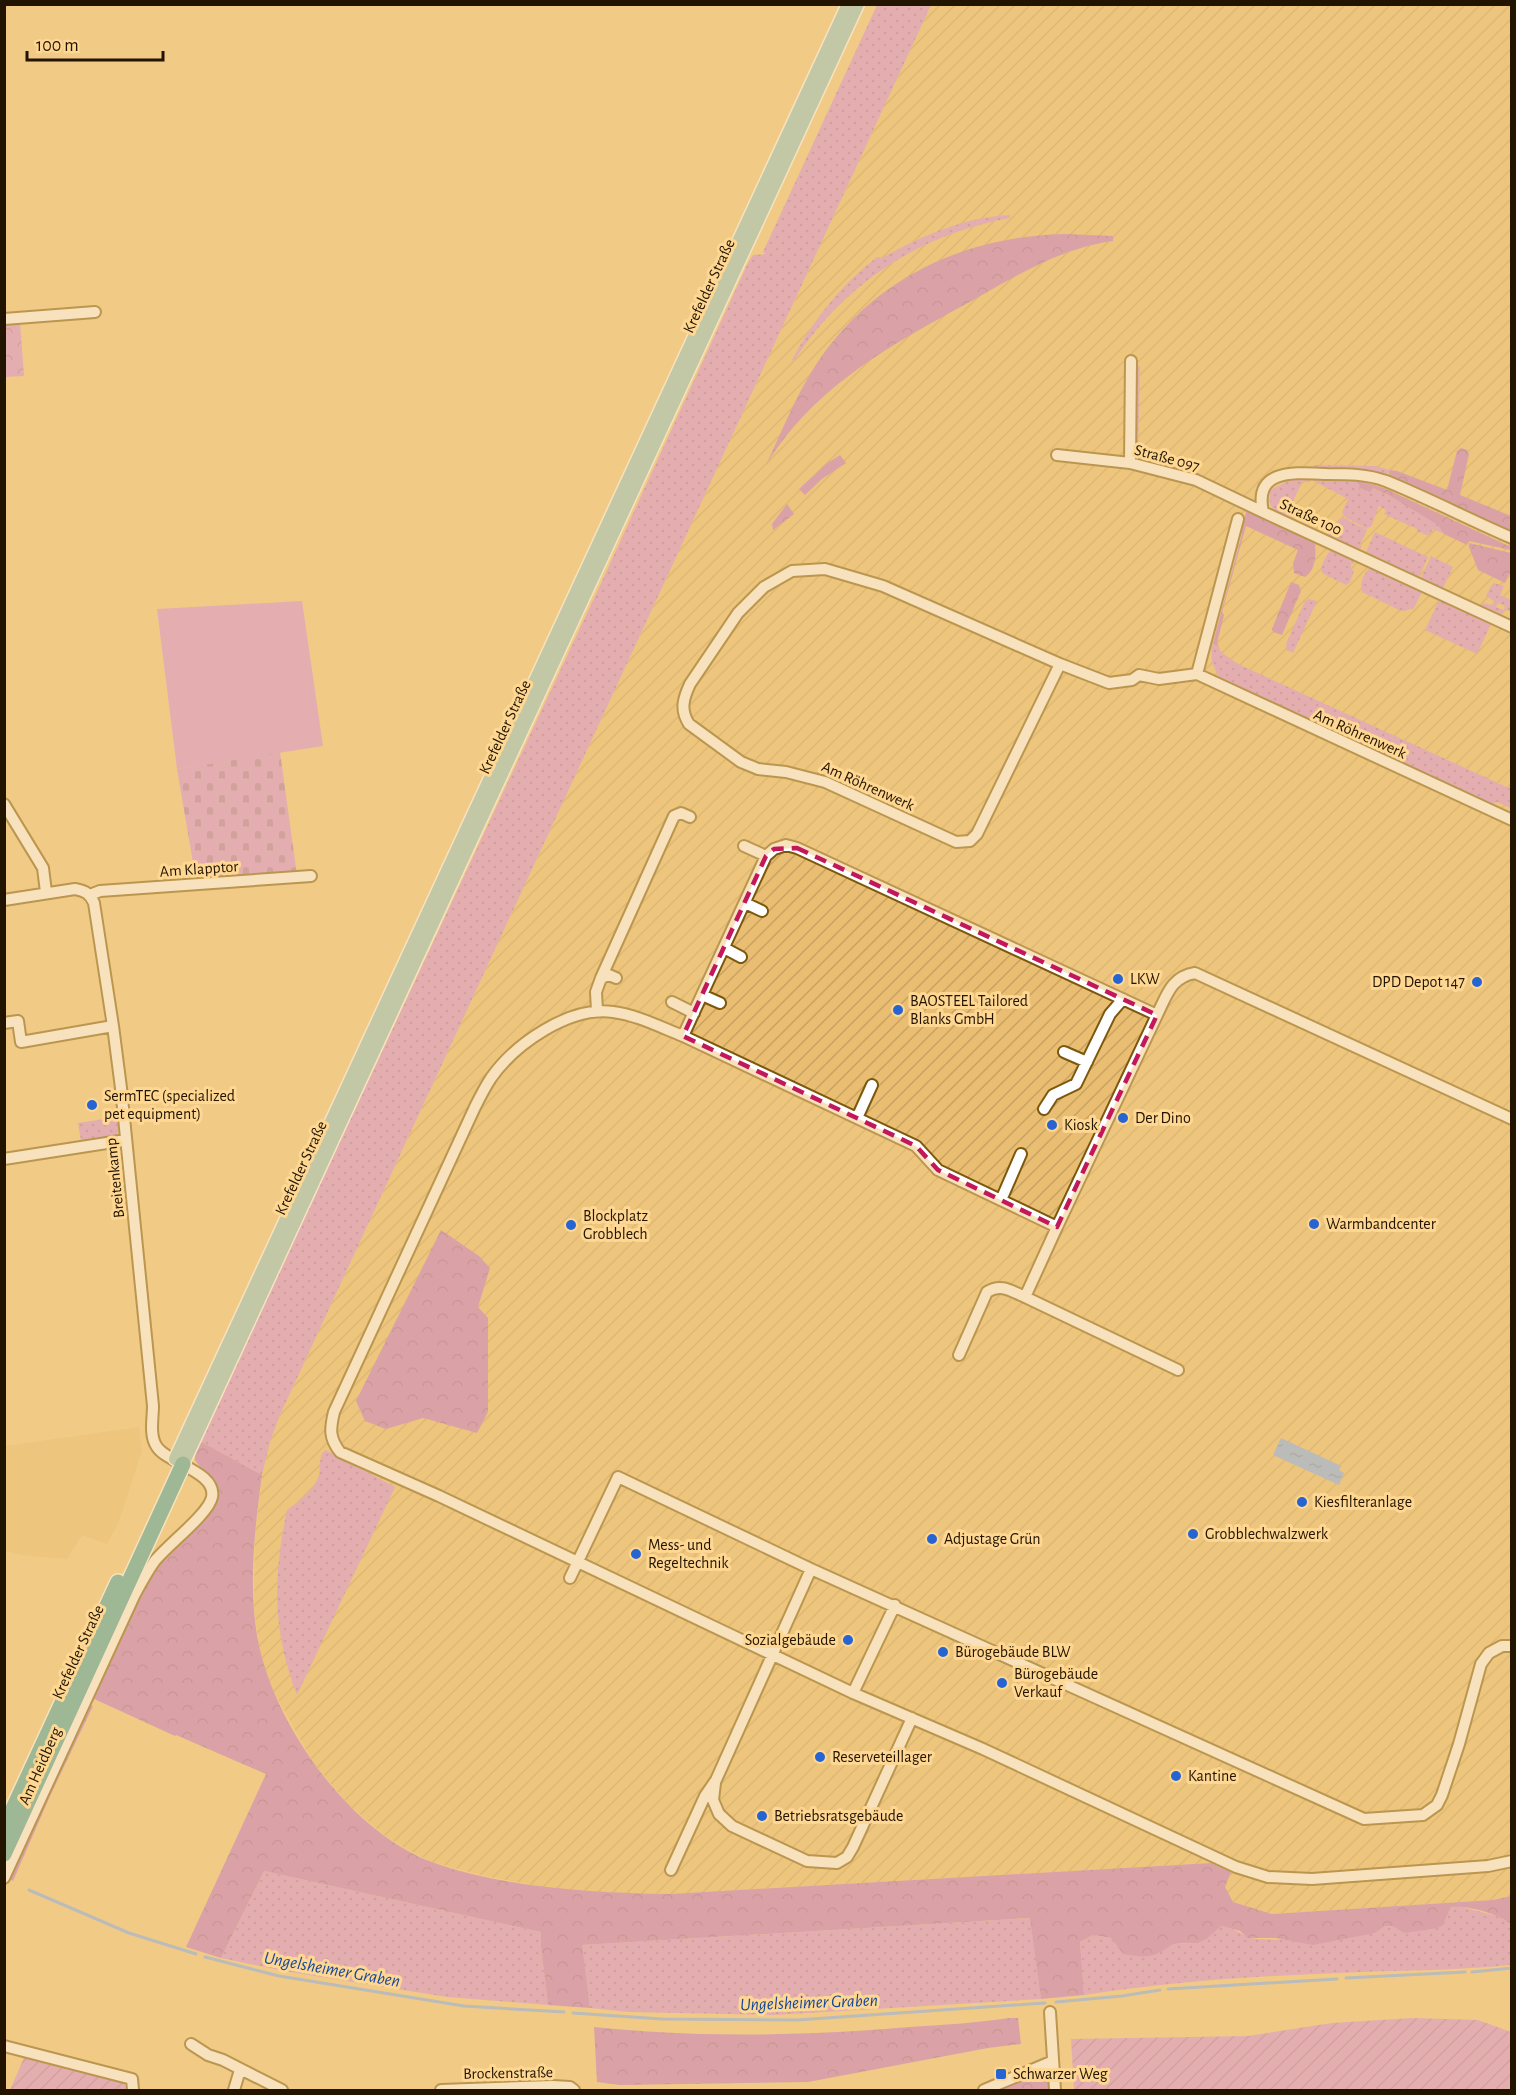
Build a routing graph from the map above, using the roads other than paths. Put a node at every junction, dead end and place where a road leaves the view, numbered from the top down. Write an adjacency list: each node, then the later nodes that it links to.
1 (848, 4): 53 (main road, Krefelder Straße)
2 (858, 4): 53 (main road, Krefelder Straße)
3 (95, 312): 4 (street)
4 (4, 319)
5 (1131, 362): 7 (street)
6 (1057, 455): 7 (street, Straße 097)
7 (1130, 463): 8 (street, Straße 097)
8 (1263, 512): 10 (street, Straße 100); 11 (street, Straße 100)
9 (1238, 519): 13 (street)
10 (1512, 538)
11 (1512, 627)
12 (1060, 664): 12 (street, Am Röhrenwerk); 13 (street, Am Röhrenwerk)
13 (1197, 674): 16 (street, Am Röhrenwerk)
14 (4, 804): 20 (street)
15 (690, 817): 27 (street)
16 (1512, 820)
17 (744, 846): 18 (street)
18 (765, 856): 23 (street); 30 (street)
19 (311, 876): 21 (street, Am Klapptor)
20 (46, 892): 21 (street); 22 (street)
21 (90, 895): 37 (street, Breitenkamp)
22 (4, 900)
23 (745, 903): 24 (street); 25 (street)
24 (762, 911)
25 (724, 948): 26 (street); 29 (street)
26 (741, 957)
27 (601, 978): 28 (street); 33 (street)
28 (616, 978)
29 (702, 995): 32 (street); 34 (street)
30 (1123, 999): 35 (street); 40 (street)
31 (672, 1002): 34 (street)
32 (720, 1003)
33 (597, 1011): 38 (street); 54 (street)
34 (694, 1012): 38 (street)
35 (1157, 1015): 44 (street); 49 (street)
36 (4, 1023): 37 (street)
37 (113, 1026): 45 (street, Breitenkamp)
38 (683, 1036): 43 (street)
39 (1064, 1052): 40 (street)
40 (1087, 1062): 42 (street)
41 (872, 1085): 43 (street)
42 (1044, 1108)
43 (857, 1118): 48 (street)
44 (1512, 1119)
45 (126, 1140): 47 (street); 53 (street, Breitenkamp)
46 (1021, 1154): 48 (street)
47 (6, 1156)
48 (1001, 1200): 49 (street)
49 (1057, 1227): 50 (street)
50 (1025, 1297): 51 (street); 52 (street)
51 (959, 1355)
52 (1178, 1370)
53 (179, 1462): 63 (highway, Krefelder Straße); 64 (highway, Krefelder Straße); 67 (street, Am Heidberg)
54 (577, 1562): 55 (street); 56 (street); 59 (street)
55 (811, 1569): 57 (street); 59 (street)
56 (570, 1578)
57 (895, 1605): 58 (street); 60 (street)
58 (1512, 1646)
59 (771, 1655): 60 (street); 62 (street)
60 (853, 1693): 61 (street)
61 (912, 1718): 62 (street); 65 (street)
62 (716, 1780): 66 (street)
63 (4, 1828)
64 (4, 1854)
65 (1512, 1861)
66 (671, 1870)
67 (4, 1878)
68 (1050, 2012): 71 (street)
69 (191, 2044): 72 (street)
70 (4, 2046): 73 (street)
71 (1053, 2061): 78 (street); 79 (street)
72 (240, 2070): 74 (street); 75 (street)
73 (133, 2091)
74 (234, 2091)
75 (282, 2091)
76 (441, 2091): 77 (street, Brockenstraße)
77 (574, 2091)
78 (984, 2091)
79 (1055, 2091)

